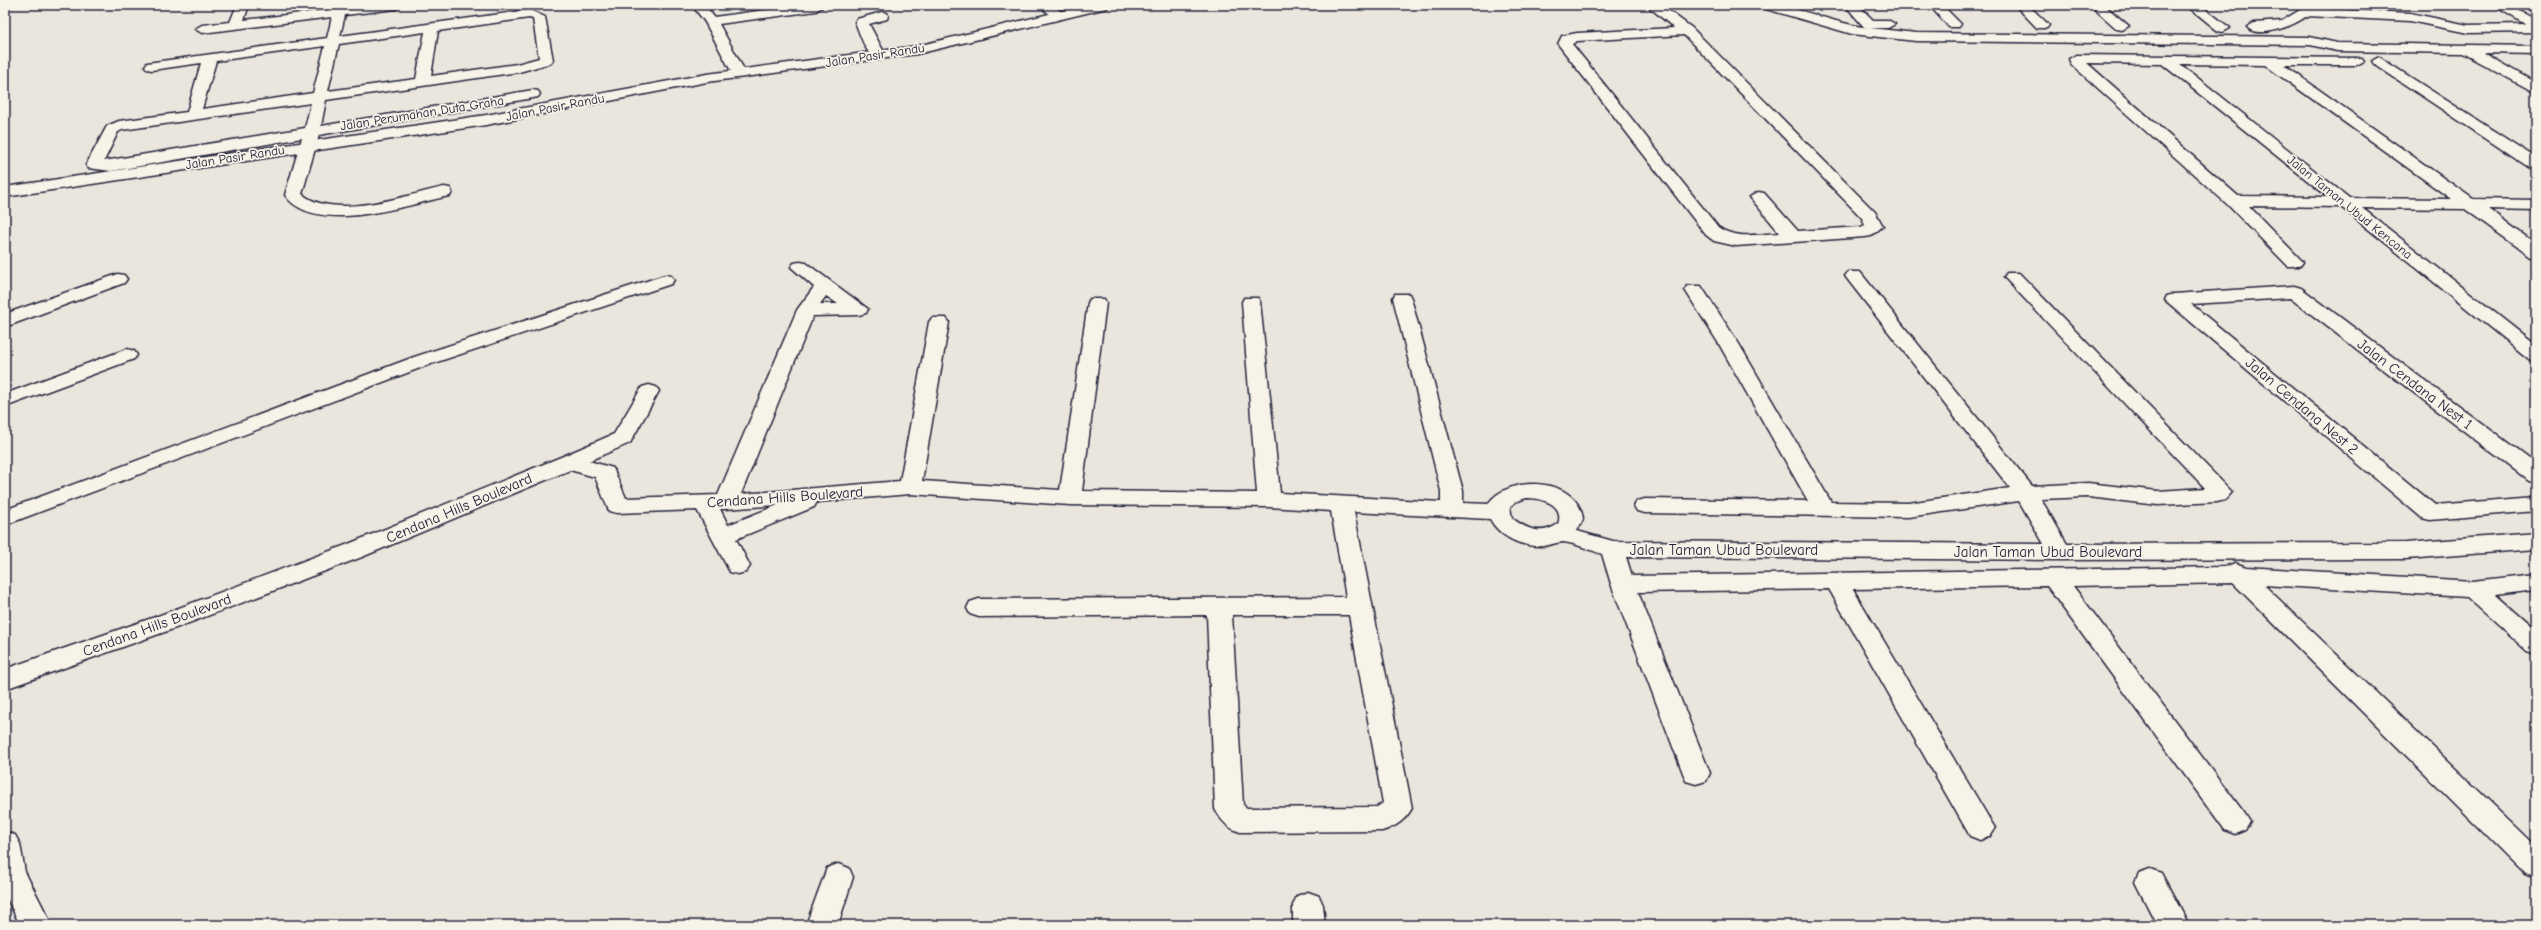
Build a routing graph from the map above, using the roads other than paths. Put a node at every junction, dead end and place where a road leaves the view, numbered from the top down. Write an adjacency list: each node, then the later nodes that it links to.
1 (243, 5): 28 (street)
2 (396, 5): 17 (street)
3 (698, 5): 22 (street)
4 (1045, 5): 19 (street)
5 (1102, 5): 19 (street, Jalan Pasir Randu)
6 (1654, 5): 39 (street)
7 (1768, 5): 41 (street)
8 (1851, 5): 23 (street)
9 (1935, 5): 25 (street)
10 (2020, 5): 29 (street)
11 (2096, 5): 33 (street)
12 (2192, 5): 35 (street)
13 (2291, 5): 18 (street)
14 (2391, 5): 21 (street)
15 (2499, 5): 31 (street)
16 (816, 7): 22 (street)
17 (340, 9): 28 (street); 42 (street)
18 (2303, 12): 35 (street); 38 (street)
19 (1059, 15): 46 (street, Jalan Pasir Randu)
20 (882, 16): 46 (street)
21 (2410, 17): 36 (street); 38 (street)
22 (711, 21): 54 (street)
23 (1916, 24)
24 (1931, 24): 25 (street)
25 (1954, 24): 26 (street)
26 (1970, 24)
27 (2018, 24): 29 (street)
28 (235, 25): 37 (street)
29 (2042, 25): 30 (street)
30 (2058, 25)
31 (2536, 25)
32 (2098, 26): 33 (street)
33 (2122, 26): 35 (street)
34 (432, 28): 42 (street, Jalan Perumahan Duta Graha); 55 (street); 55 (street, Jalan Perumahan Duta Graha)
35 (2223, 28)
36 (2536, 28)
37 (202, 29)
38 (2381, 30): 40 (street); 41 (street); 43 (street)
39 (1687, 31): 69 (street); 69 (street)
40 (2536, 37)
41 (2310, 41): 43 (street)
42 (333, 42): 47 (street, Jalan Perumahan Duta Graha); 58 (street)
43 (2413, 49): 44 (street)
44 (2466, 50): 45 (street); 50 (street)
45 (2536, 50)
46 (879, 56): 54 (street, Jalan Pasir Randu)
47 (210, 58): 53 (street, Jalan Perumahan Duta Graha); 59 (street)
48 (2165, 59): 49 (street); 65 (street); 66 (street, Jalan Taman Ubud Kencana)
49 (2268, 60): 51 (street); 67 (street)
50 (2486, 60): 51 (street); 52 (street); 56 (street)
51 (2379, 61): 61 (street)
52 (2536, 62)
53 (152, 66)
54 (739, 73): 60 (street, Jalan Pasir Randu)
55 (423, 82): 58 (street, Jalan Perumahan Duta Graha)
56 (2536, 89)
57 (533, 94): 60 (street, Jalan Perumahan Duta Graha)
58 (320, 97): 59 (street, Jalan Perumahan Duta Graha); 60 (street)
59 (193, 115): 60 (street, Jalan Perumahan Duta Graha)
60 (310, 138): 62 (street, Jalan Pasir Randu); 63 (street)
61 (2536, 165)
62 (5, 192)
63 (444, 192)
64 (1758, 197): 69 (street)
65 (2234, 201): 66 (street); 71 (street)
66 (2344, 202): 67 (street); 87 (street, Jalan Taman Ubud Kencana)
67 (2470, 205): 68 (street); 70 (street)
68 (2536, 205)
69 (1793, 237)
70 (2536, 252)
71 (2294, 262)
72 (800, 267): 77 (street)
73 (1854, 276): 95 (street)
74 (2013, 277): 95 (street)
75 (118, 279): 84 (street)
76 (664, 280): 106 (street)
77 (824, 286): 83 (street); 83 (street)
78 (1694, 290): 104 (street)
79 (1402, 298): 103 (street)
80 (2174, 300): 93 (street, Jalan Cendana Nest 1); 101 (street, Jalan Cendana Nest 2)
81 (1251, 302): 98 (street)
82 (1096, 303): 97 (street)
83 (806, 310): 99 (street)
84 (5, 321)
85 (940, 322): 94 (street)
86 (126, 355): 89 (street)
87 (2536, 355)
88 (649, 391): 90 (street)
89 (5, 401)
90 (622, 438): 91 (street, Cendana Hills Boulevard); 92 (street)
91 (569, 462): 92 (street); 123 (street, Cendana Hills Boulevard)
92 (605, 473): 99 (street, Cendana Hills Boulevard)
93 (2536, 475)
94 (910, 487): 96 (street, Cendana Hills Boulevard); 97 (street, Cendana Hills Boulevard)
95 (2026, 493): 104 (street); 112 (street)
96 (828, 494): 99 (street, Cendana Hills Boulevard); 108 (street)
97 (1070, 498): 98 (street, Cendana Hills Boulevard)
98 (1269, 500): 100 (street, Cendana Hills Boulevard)
99 (716, 503): 108 (street)
100 (1341, 503): 103 (street, Cendana Hills Boulevard); 119 (street)
101 (2536, 504)
102 (1645, 506): 104 (street)
103 (1452, 508): 105 (street)
104 (1824, 510)
105 (1497, 512): 107 (street); 107 (street)
106 (5, 518)
107 (1562, 534): 110 (street, Jalan Taman Ubud Boulevard)
108 (722, 536): 113 (street)
109 (2536, 541): 111 (street, Jalan Taman Ubud Boulevard)
110 (1612, 549): 112 (street, Jalan Taman Ubud Boulevard); 117 (street)
111 (2218, 552): 112 (street, Jalan Taman Ubud Boulevard); 114 (street)
112 (2056, 565): 114 (street); 115 (street); 125 (street)
113 (738, 566)
114 (2239, 575): 118 (street); 128 (street)
115 (1836, 580): 117 (street); 126 (street)
116 (2536, 582): 118 (street)
117 (1623, 584): 124 (street)
118 (2473, 589): 122 (street)
119 (1361, 606): 120 (street); 120 (street)
120 (1220, 607): 121 (street)
121 (979, 608)
122 (2536, 645)
123 (5, 679)
124 (1696, 772)
125 (2235, 822)
126 (1980, 828)
127 (5, 844): 131 (street)
128 (2536, 865)
129 (838, 877): 132 (street)
130 (2150, 882): 133 (street)
131 (36, 925)
132 (822, 925)
133 (2173, 925)

